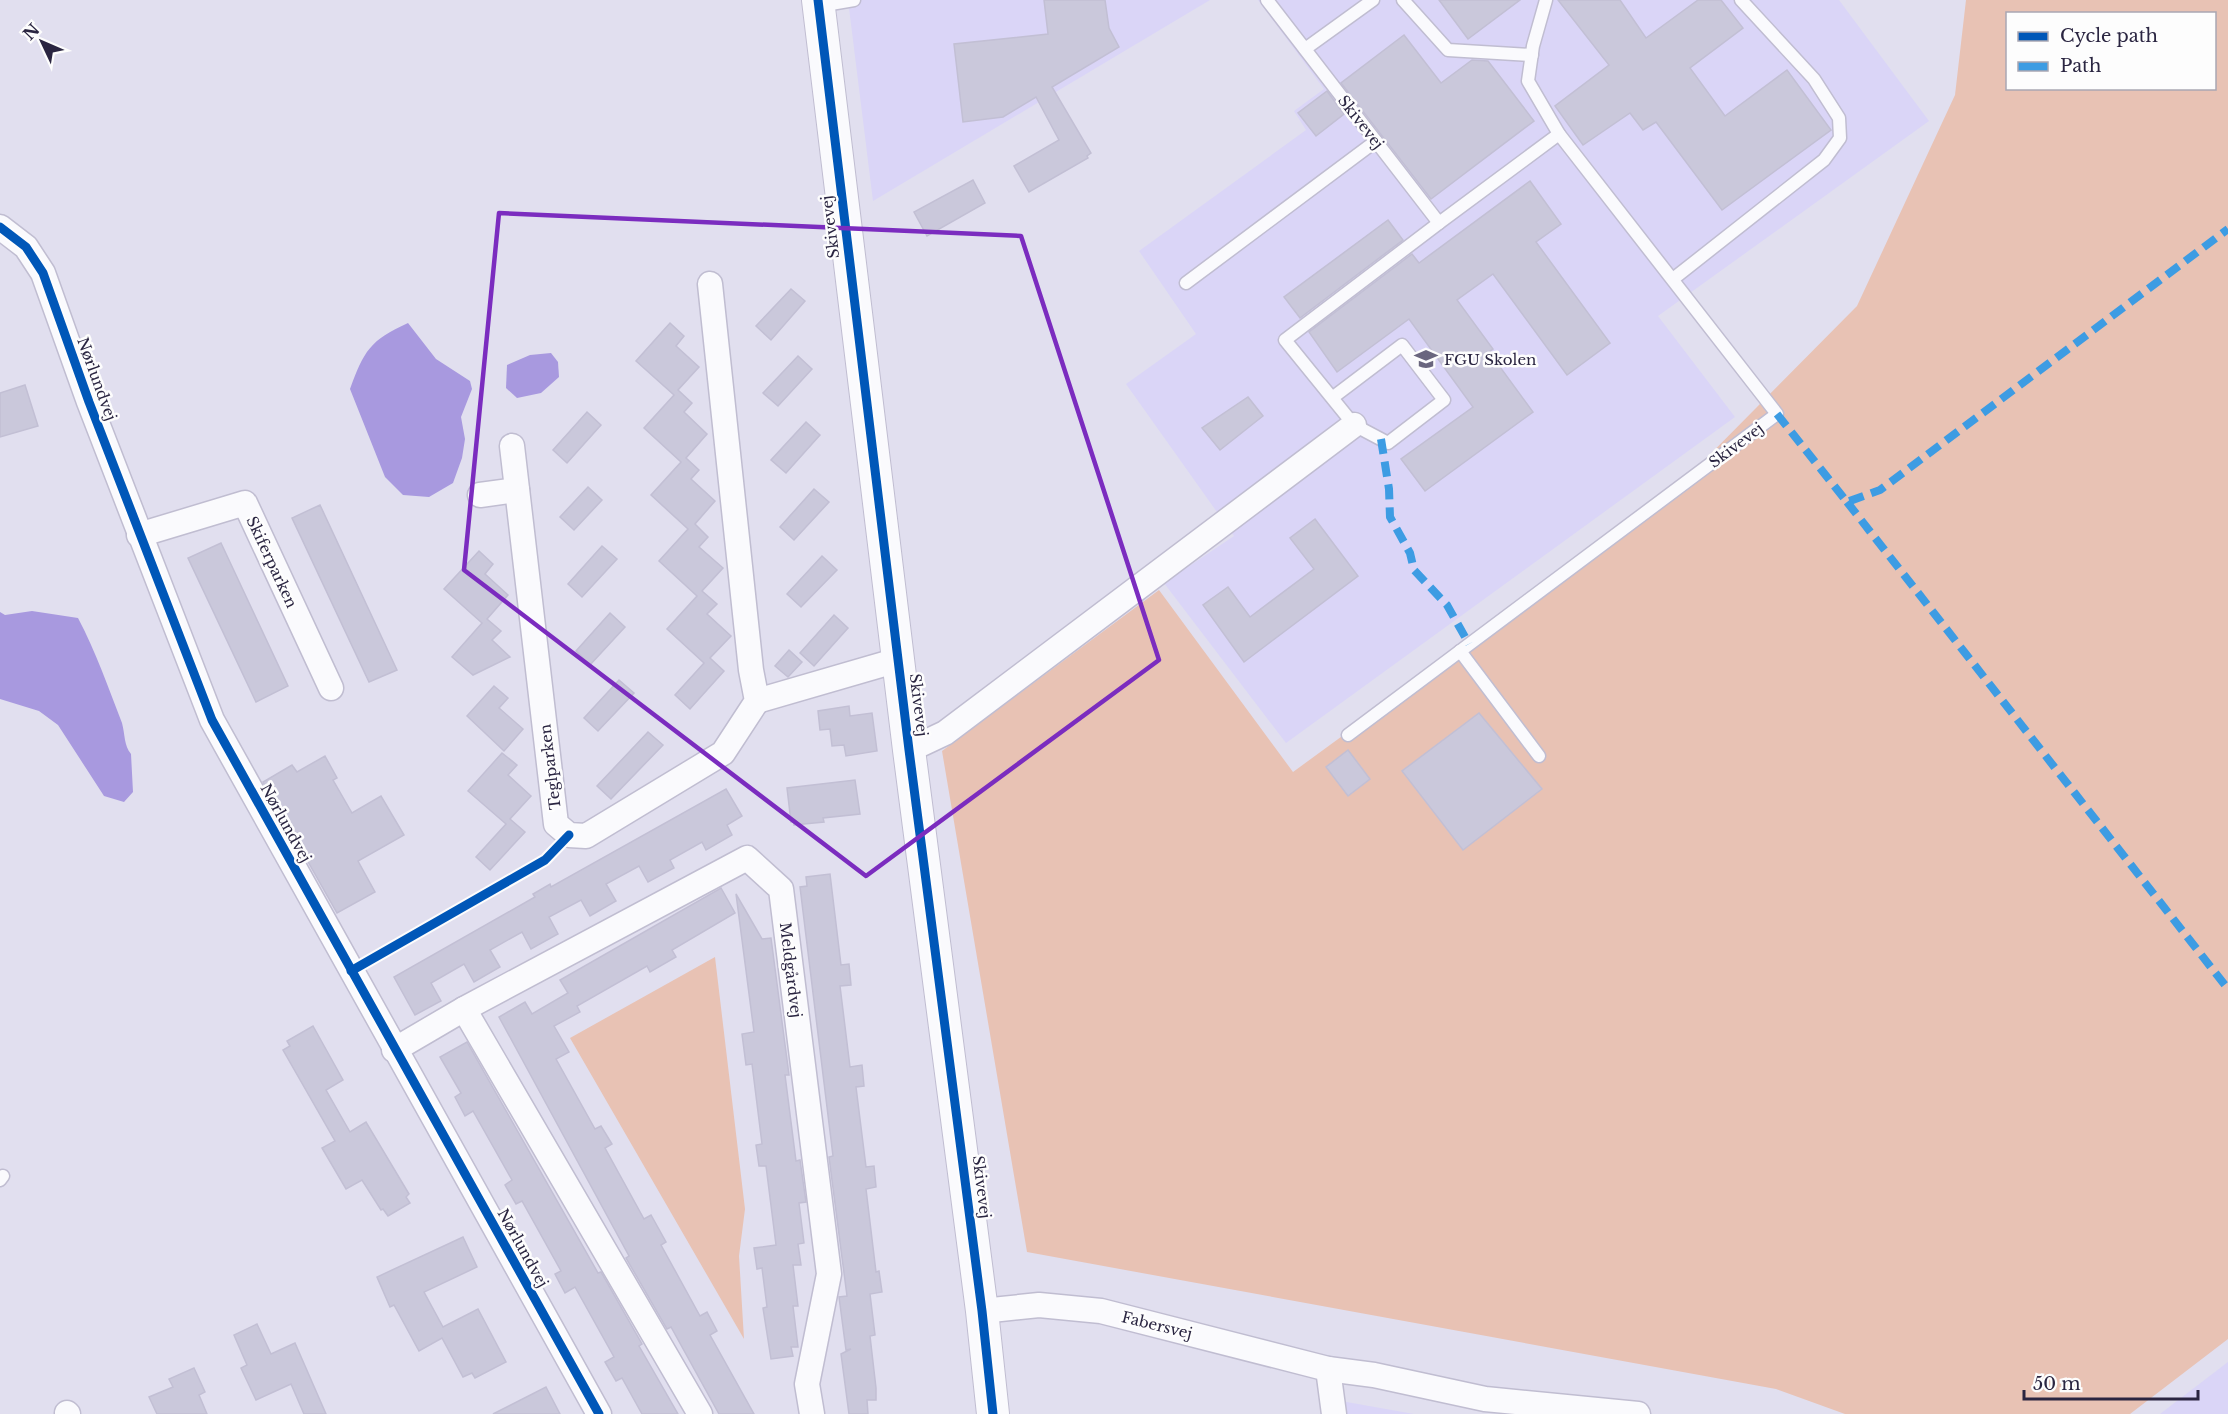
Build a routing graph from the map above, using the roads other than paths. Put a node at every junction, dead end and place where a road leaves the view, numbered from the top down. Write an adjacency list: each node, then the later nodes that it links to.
1 (854, 0): 7 (lane)
2 (1268, 0): 8 (lane, Skivevej)
3 (1373, 0): 8 (lane)
4 (1403, 0): 9 (lane)
5 (1546, 0): 9 (lane, Skivevej)
6 (1741, 0): 14 (lane)
7 (818, 3): 24 (street, Skivevej)
8 (1305, 49): 11 (lane, Skivevej)
9 (1532, 55): 10 (lane, Skivevej)
10 (1559, 134): 12 (lane); 14 (lane, Skivevej)
11 (1376, 141): 12 (lane, Skivevej); 15 (lane)
12 (1439, 223): 17 (lane)
13 (0, 227): 22 (street, Nørlundvej)
14 (1673, 279): 23 (lane, Skivevej)
15 (1186, 283)
16 (710, 284): 26 (street)
17 (1332, 398): 18 (lane); 18 (lane)
18 (1354, 425): 28 (street, Skivevej)
19 (512, 446): 20 (street, Teglparken)
20 (517, 490): 21 (street); 26 (street, Teglparken)
21 (480, 495)
22 (139, 536): 25 (street, Skiferparken); 31 (street, Nørlundvej)
23 (1460, 651): 27 (lane, Skivevej); 29 (lane)
24 (898, 660): 26 (street); 28 (street, Skivevej)
25 (331, 688)
26 (757, 701)
27 (1348, 735)
28 (909, 750): 32 (street, Skivevej)
29 (1539, 756)
30 (464, 1009): 31 (street, Meldgårdvej); 36 (street); 37 (street, Meldgårdvej)
31 (394, 1050): 35 (street, Nørlundvej)
32 (982, 1311): 33 (street, Fabersvej); 38 (street, Skivevej)
33 (1328, 1369): 34 (street, Fabersvej); 39 (street)
34 (1611, 1412): 40 (street, Fabersvej)
35 (599, 1414)
36 (700, 1414)
37 (812, 1414)
38 (993, 1414)
39 (1334, 1414)
40 (1638, 1414)

